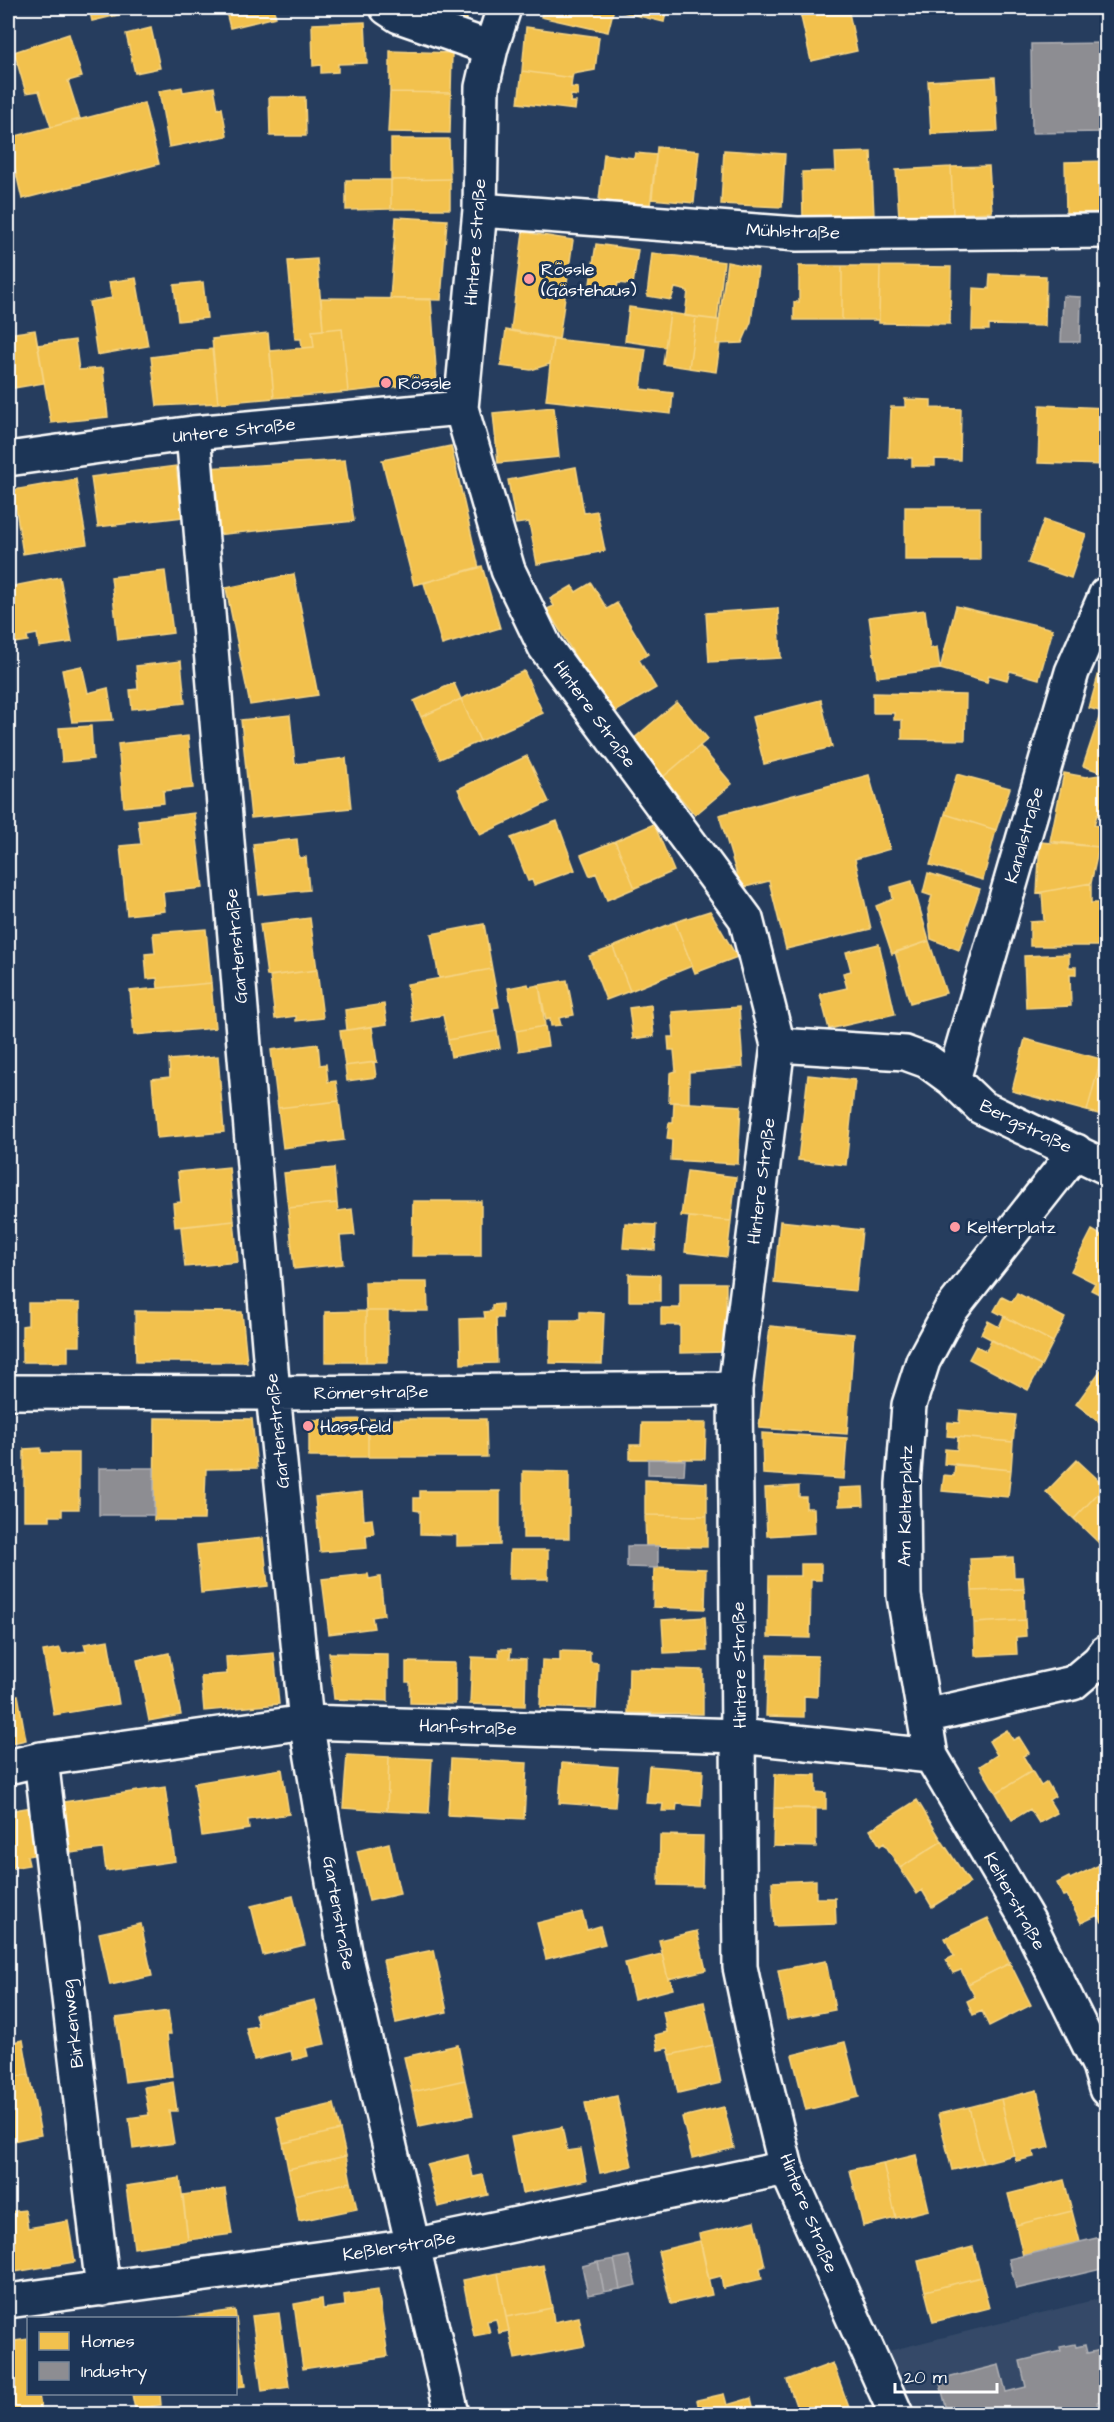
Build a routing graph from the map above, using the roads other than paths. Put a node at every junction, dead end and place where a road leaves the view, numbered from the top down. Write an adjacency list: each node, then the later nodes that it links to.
1 (387, 8): 3 (street)
2 (504, 8): 3 (street, Hintere Straße)
3 (491, 48): 4 (street, Hintere Straße)
4 (480, 210): 5 (street, Mühlstraße); 6 (street, Hintere Straße)
5 (1107, 231)
6 (461, 408): 7 (street, Untere Straße); 10 (street, Hintere Straße)
7 (193, 434): 8 (street, Untere Straße); 16 (street, Gartenstraße)
8 (8, 459)
9 (1107, 594): 11 (street, Kanalstraße)
10 (778, 1045): 11 (street, Bergstraße); 14 (street, Hintere Straße)
11 (953, 1080): 12 (street, Bergstraße)
12 (1076, 1150): 13 (street, Bergstraße); 18 (street, Am Kelterplatz)
13 (1107, 1167)
14 (735, 1389): 16 (street, Römerstraße); 20 (street, Hintere Straße)
15 (8, 1392): 16 (street, Römerstraße)
16 (273, 1393): 19 (street, Gartenstraße)
17 (1107, 1652): 18 (street)
18 (925, 1716): 21 (street, Kelterstraße)
19 (306, 1722): 20 (street, Hanfstraße); 22 (street, Hanfstraße); 26 (street, Gartenstraße)
20 (740, 1736): 21 (street, Hanfstraße); 25 (street, Hintere Straße)
21 (931, 1756): 24 (street, Kelterstraße)
22 (41, 1759): 23 (street, Hanfstraße); 27 (street, Birkenweg)
23 (8, 1767)
24 (1107, 2088)
25 (786, 2168): 26 (street, Keßlerstraße); 30 (street, Hintere Straße)
26 (412, 2246): 27 (street, Keßlerstraße); 29 (street, Gartenstraße)
27 (103, 2289): 28 (street, Keßlerstraße)
28 (8, 2301)
29 (452, 2415)
30 (896, 2415)

